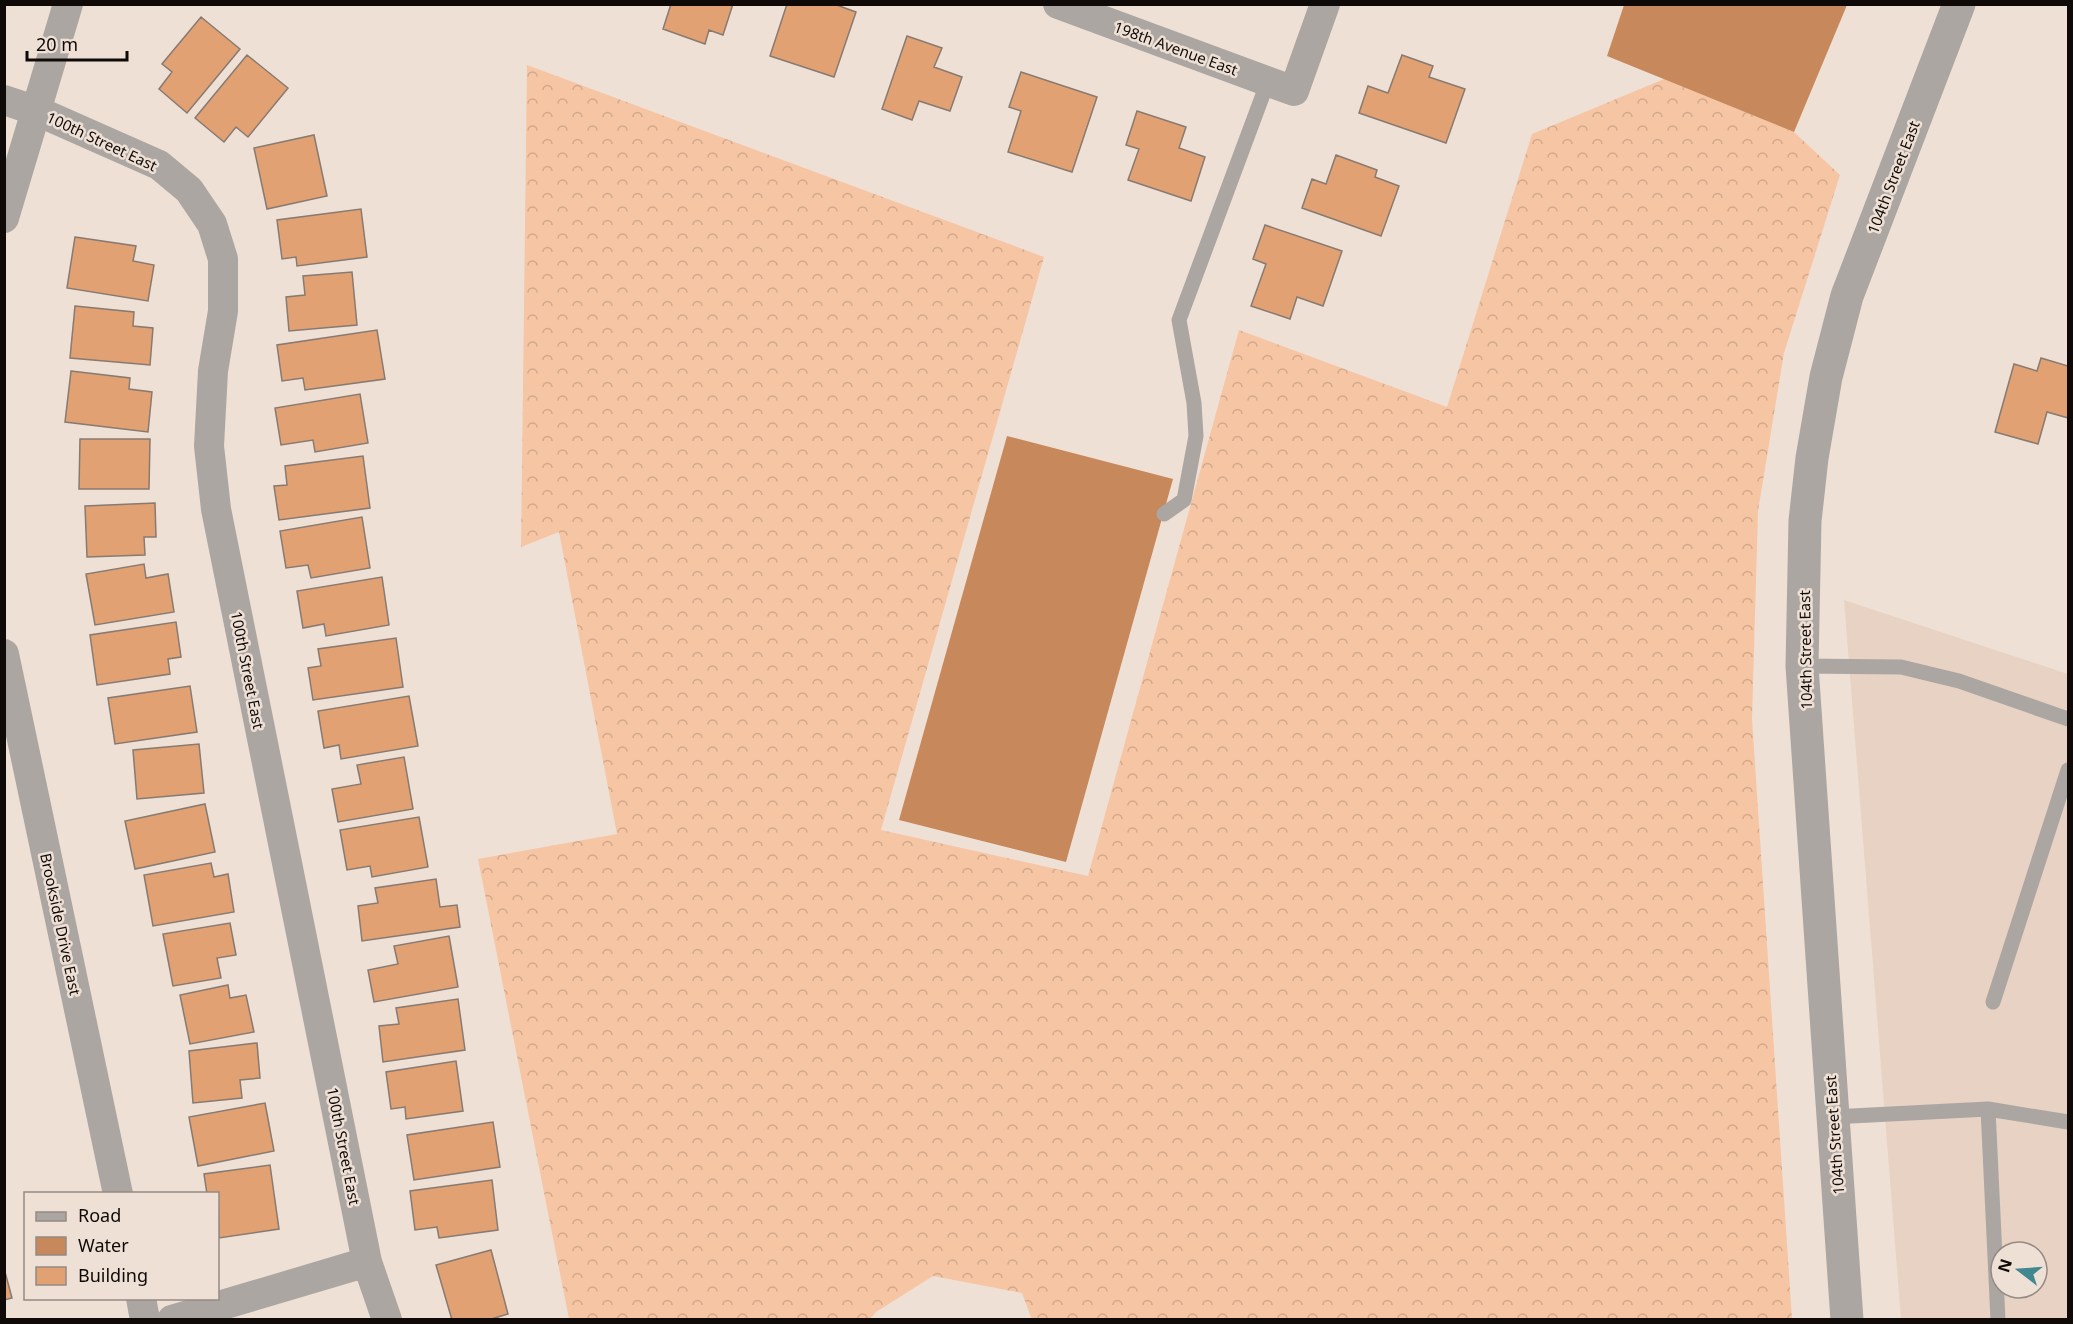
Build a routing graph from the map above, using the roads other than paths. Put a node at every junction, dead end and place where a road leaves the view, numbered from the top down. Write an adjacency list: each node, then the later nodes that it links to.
1 (68, 4): 7 (street)
2 (1058, 4): 5 (street, 198th Avenue East)
3 (1325, 4): 5 (street)
4 (1959, 4): 11 (street, 104th Street East)
5 (1281, 86): 9 (lane)
6 (4, 99): 7 (street, 100th Street East)
7 (38, 111): 8 (street); 19 (street, 100th Street East)
8 (4, 218)
9 (1164, 514)
10 (4, 654): 18 (street, Brookside Drive East)
11 (1802, 666): 12 (lane); 16 (street, 104th Street East)
12 (2068, 719)
13 (2068, 770): 14 (lane)
14 (1992, 1002)
15 (1988, 1109): 16 (lane); 17 (lane); 25 (lane)
16 (1832, 1117): 24 (street, 104th Street East)
17 (2068, 1122)
18 (118, 1192)
19 (367, 1262): 22 (street); 23 (street, 100th Street East)
20 (141, 1300): 21 (street)
21 (145, 1320)
22 (172, 1320)
23 (387, 1320)
24 (1847, 1320)
25 (1998, 1320)

